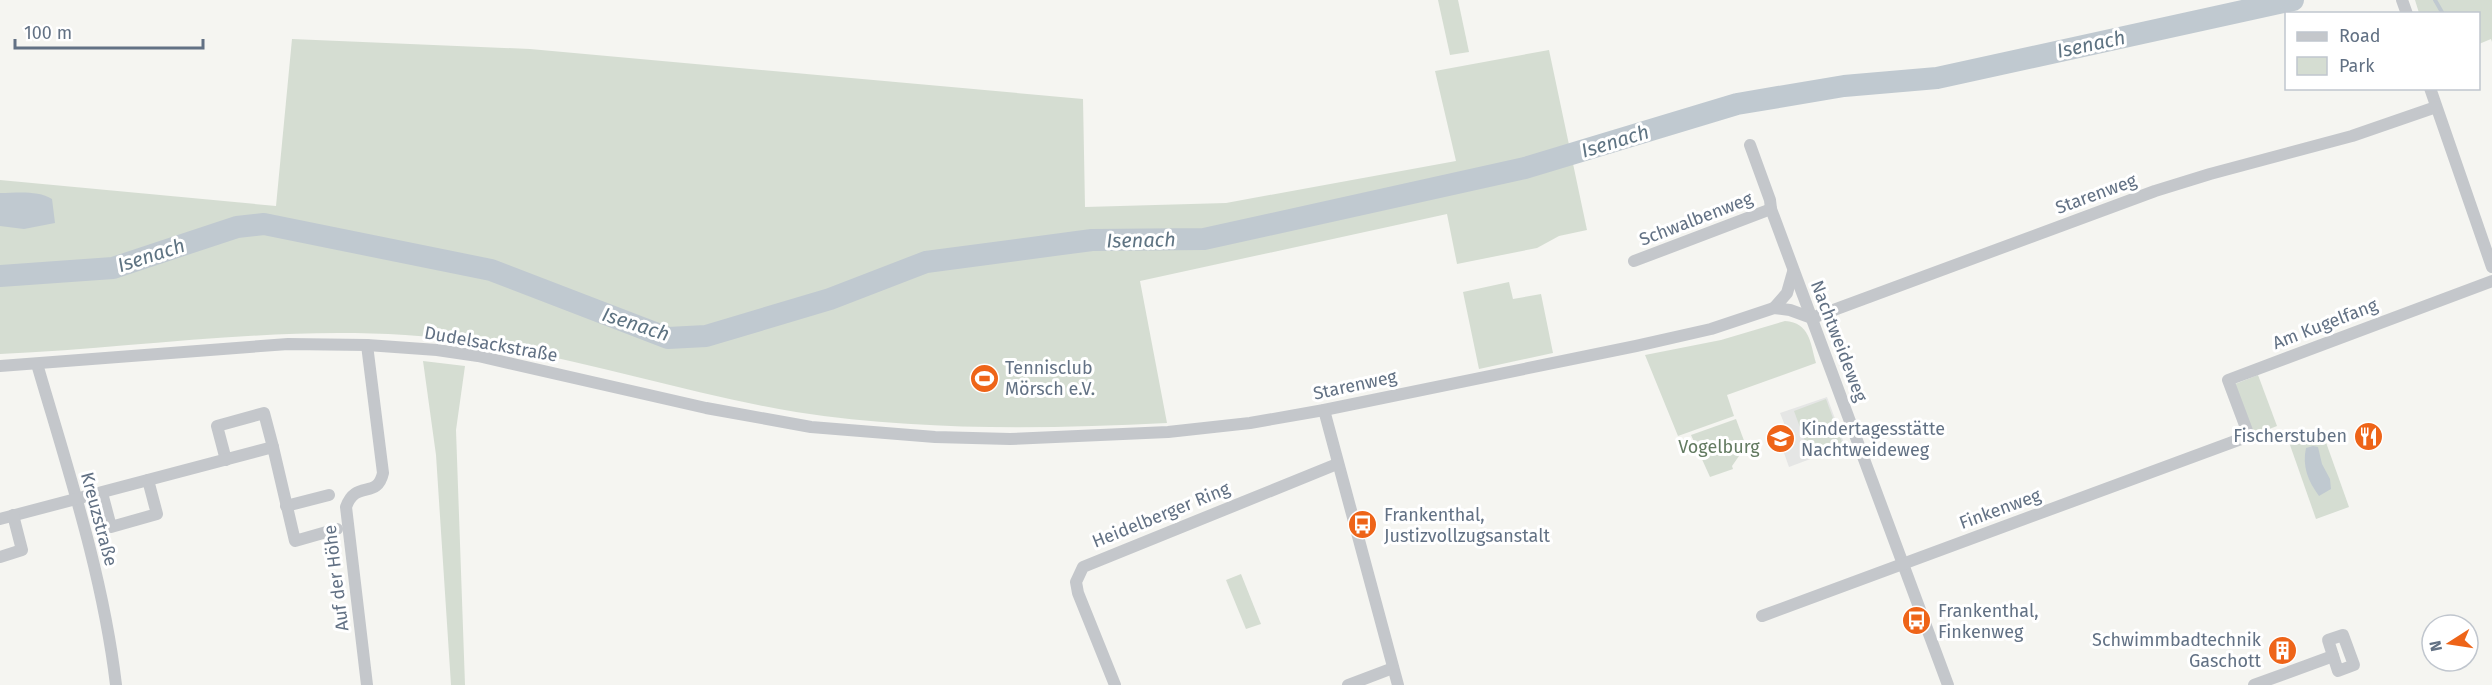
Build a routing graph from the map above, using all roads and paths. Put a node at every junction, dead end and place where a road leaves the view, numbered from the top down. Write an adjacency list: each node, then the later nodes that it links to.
1 (2431, 90): 2 (street)
2 (2436, 107): 6 (street); 10 (street, Starenweg)
3 (1750, 145): 4 (street, Nachtweideweg)
4 (1771, 209): 5 (street, Schwalbenweg); 7 (street, Nachtweideweg)
5 (1634, 261)
6 (2492, 267)
7 (1794, 271): 9 (street); 10 (street, Nachtweideweg)
8 (2492, 281): 15 (street, Am Kugelfang)
9 (1774, 308): 10 (street); 14 (street, Starenweg)
10 (1812, 318): 29 (street, Nachtweideweg)
11 (367, 345): 12 (street, Dudelsackstraße); 16 (street, Dudelsackstraße); 34 (street, Auf der Höhe)
12 (37, 364): 13 (street, Dudelsackstraße); 23 (street, Kreuzstraße)
13 (0, 366)
14 (1323, 410): 16 (street, Starenweg); 19 (street)
15 (2249, 436): 29 (street, Finkenweg)
16 (935, 438)
17 (273, 447): 18 (street); 18 (street); 24 (street)
18 (226, 460): 20 (street)
19 (1337, 464): 32 (street); 35 (street, Heidelberger Ring)
20 (148, 480): 21 (street); 21 (street)
21 (102, 493): 23 (street)
22 (329, 495): 24 (street)
23 (76, 499): 25 (street); 33 (street, Kreuzstraße)
24 (286, 506): 27 (street)
25 (13, 516): 26 (street); 28 (street)
26 (0, 519)
27 (337, 530)
28 (0, 557)
29 (1903, 564): 30 (street, Finkenweg); 38 (street, Nachtweideweg)
30 (1762, 616)
31 (2333, 656): 39 (street)
32 (1393, 668): 36 (street); 37 (street)
33 (116, 685)
34 (368, 685)
35 (1115, 685)
36 (1348, 685)
37 (1398, 685)
38 (1948, 685)
39 (2254, 685)

